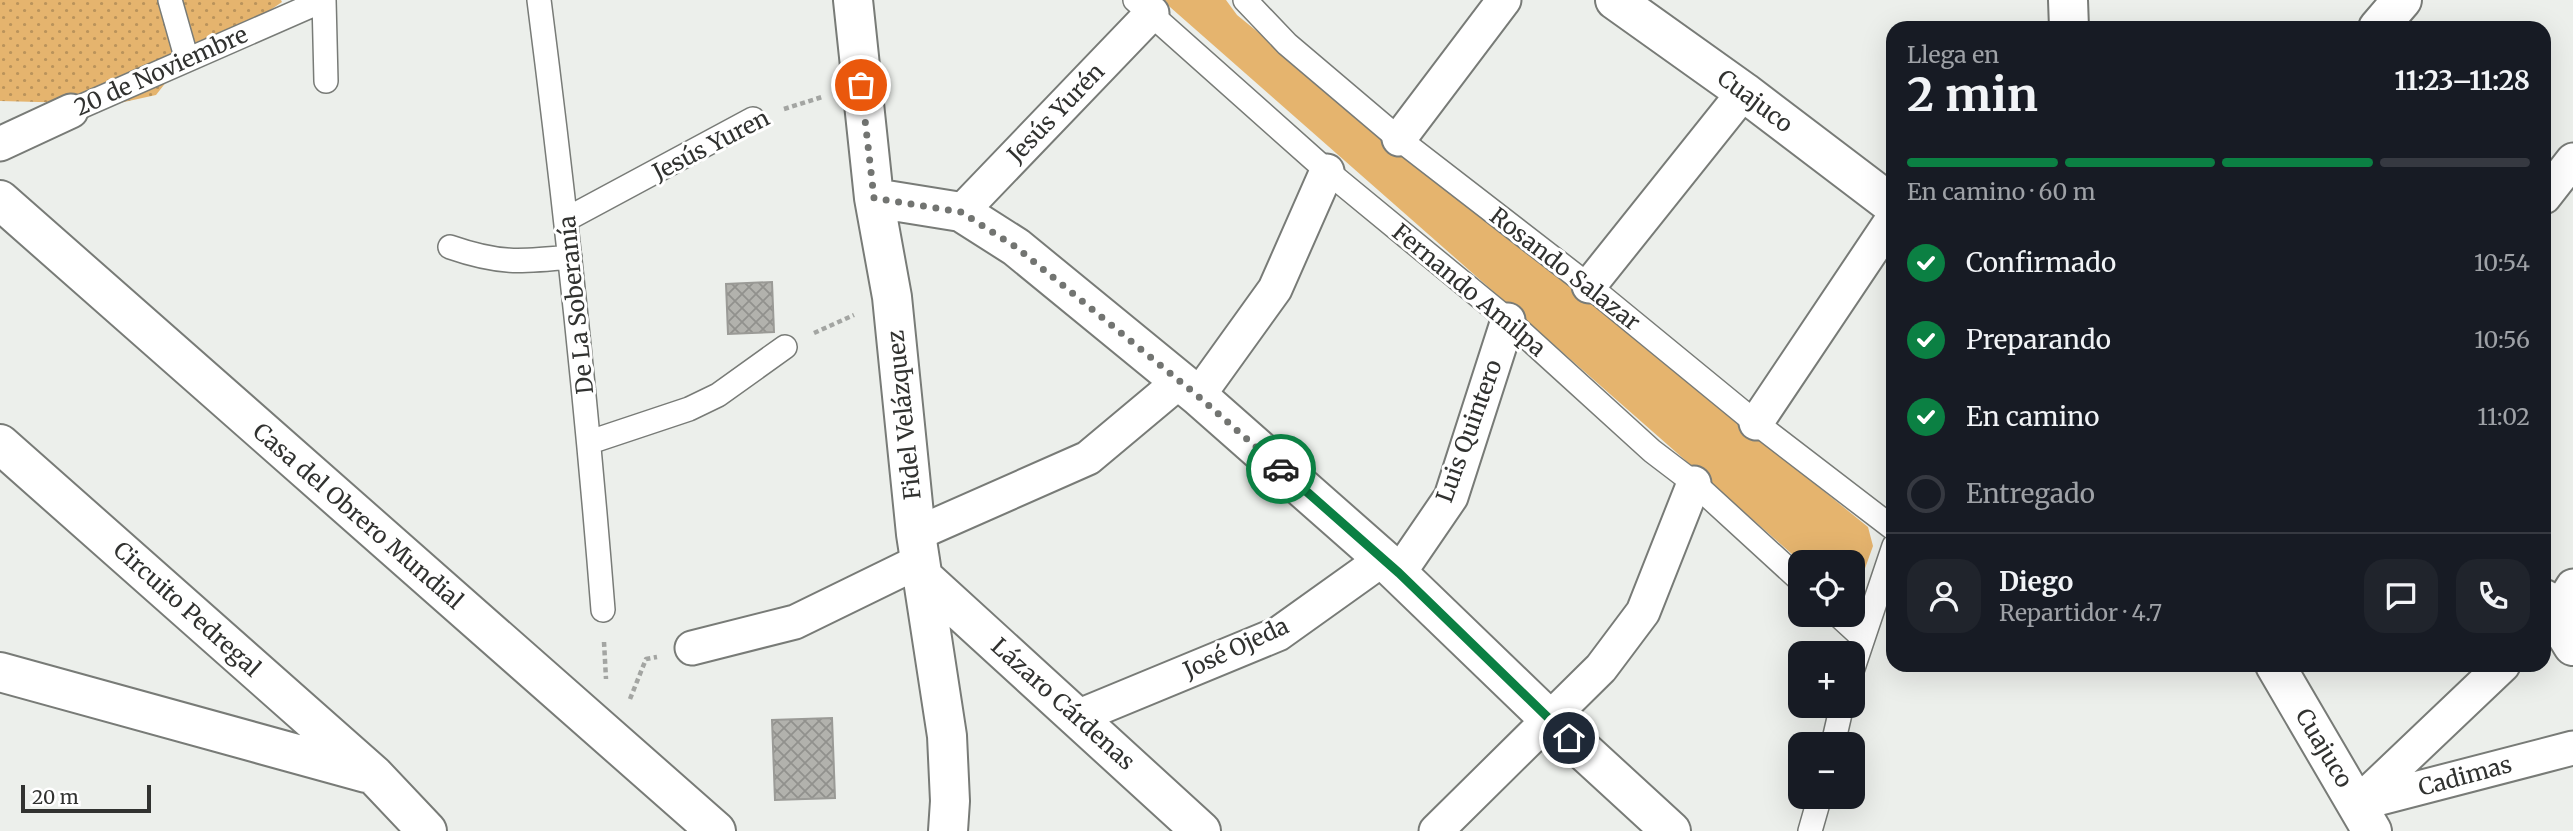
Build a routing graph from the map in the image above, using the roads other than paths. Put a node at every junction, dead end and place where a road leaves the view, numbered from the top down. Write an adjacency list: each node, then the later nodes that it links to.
1 (170, 0): 13 (lane)
2 (324, 0): 13 (lane, 20 de Noviembre); 14 (lane)
3 (539, 0): 27 (lane, De La Soberanía)
4 (853, 0): 23 (street, Fidel Velázquez)
5 (1245, 0): 18 (lane, Rosando Salazar)
6 (1504, 0): 18 (street)
7 (1615, 0): 15 (street, Cuajuco)
8 (2067, 0): 11 (street)
9 (2402, 0): 12 (street)
10 (1144, 7): 21 (lane, Fernando Amilpa); 26 (street, Jesús Yurén)
11 (2068, 21)
12 (2384, 21)
13 (187, 60): 16 (lane, 20 de Noviembre)
14 (326, 81)
15 (1744, 92): 24 (street, Cuajuco); 31 (street)
16 (71, 111): 19 (street, 20 de Noviembre)
17 (753, 119): 27 (lane, Jesús Yuren)
18 (1399, 139): 31 (lane, Rosando Salazar)
19 (0, 144)
20 (2573, 160): 22 (street)
21 (1327, 171): 32 (lane, Fernando Amilpa); 34 (street)
22 (2551, 188)
23 (874, 198): 26 (street); 40 (street, Fidel Velázquez)
24 (1886, 199)
25 (0, 200): 59 (street, Casa del Obrero Mundial)
26 (961, 212): 34 (street)
27 (568, 219): 30 (lane, De La Soberanía)
28 (1886, 229): 35 (street)
29 (450, 247): 30 (lane)
30 (570, 257): 36 (lane, De La Soberanía)
31 (1589, 286): 35 (lane, Rosando Salazar)
32 (1508, 320): 38 (lane, Fernando Amilpa); 41 (street, Luis Quintero)
33 (785, 347): 36 (lane)
34 (1189, 389): 40 (street); 41 (street)
35 (1756, 423): 39 (lane, Rosando Salazar)
36 (590, 442): 44 (lane, De La Soberanía)
37 (0, 444): 55 (street, Circuito Pedregal)
38 (1694, 483): 42 (lane, Fernando Amilpa); 53 (street)
39 (1886, 523)
40 (921, 557): 48 (street); 52 (street, Lázaro Cárdenas); 60 (street, Fidel Velázquez)
41 (1391, 566): 52 (street, José Ojeda); 53 (street)
42 (1788, 569)
43 (1886, 569): 46 (lane)
44 (603, 610)
45 (1851, 627): 46 (lane)
46 (1862, 637): 47 (lane)
47 (1861, 641)
48 (692, 648)
49 (0, 672): 55 (street)
50 (2279, 672): 57 (street, Cuajuco)
51 (2497, 672): 57 (street)
52 (1077, 717): 61 (street, Lázaro Cárdenas)
53 (1549, 719): 62 (street); 63 (street)
54 (2573, 748): 57 (street, Cadimas)
55 (374, 775): 58 (street, Circuito Pedregal)
56 (1816, 809): 64 (lane)
57 (2365, 818)
58 (427, 831)
59 (716, 831)
60 (948, 831)
61 (1201, 831)
62 (1436, 831)
63 (1671, 831)
64 (1810, 831)

